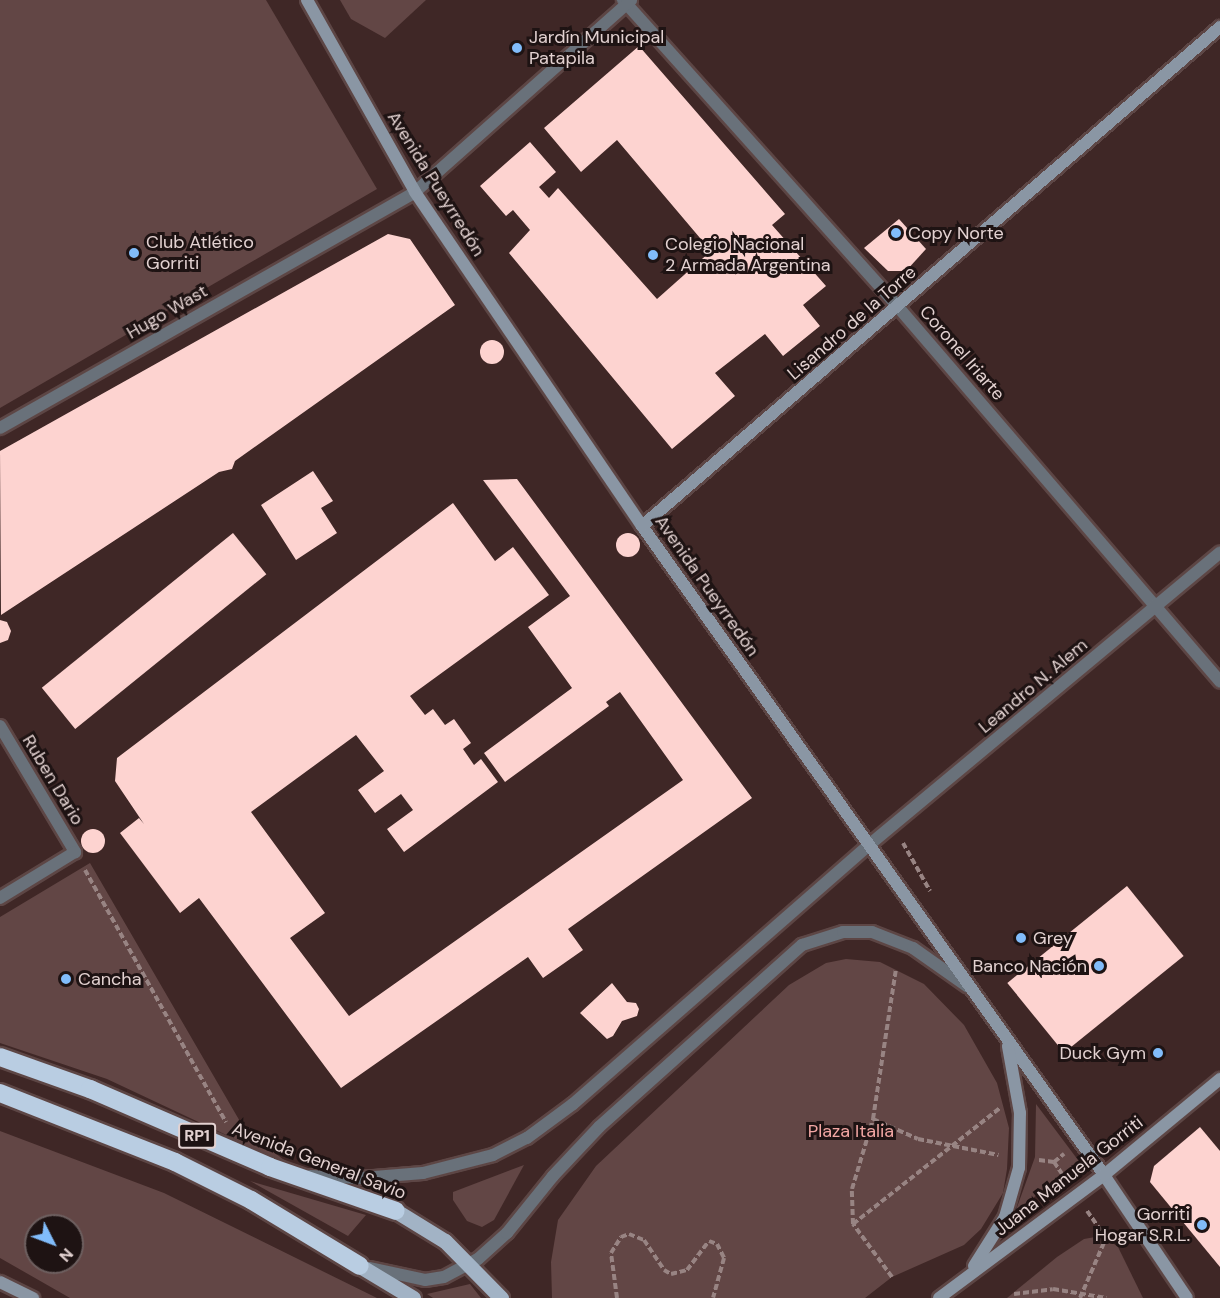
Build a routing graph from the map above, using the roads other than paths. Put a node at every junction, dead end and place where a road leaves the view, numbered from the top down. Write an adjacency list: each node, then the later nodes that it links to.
1 (307, 0): 4 (main road, Avenida Pueyrredón)
2 (627, 1): 4 (street, Hugo Wast); 5 (street, Coronel Iriarte)
3 (1220, 27): 5 (main road, Lisandro de la Torre)
4 (415, 192): 6 (street, Hugo Wast); 7 (main road, Avenida Pueyrredón)
5 (898, 307): 7 (main road, Lisandro de la Torre); 9 (street, Coronel Iriarte)
6 (0, 428)
7 (642, 526): 12 (main road, Avenida Pueyrredón)
8 (1220, 554): 9 (street, Leandro N. Alem)
9 (1158, 606): 10 (street, Coronel Iriarte); 12 (street, Leandro N. Alem)
10 (1220, 681)
11 (0, 726): 13 (street, Ruben Dario)
12 (869, 845): 14 (main road, Avenida Pueyrredón); 20 (street, RP1)
13 (0, 898)
14 (968, 987): 15 (main road, Avenida Pueyrredón); 22 (street)
15 (1008, 1042): 19 (main road, Avenida Pueyrredón); 24 (main road)
16 (0, 1057): 20 (highway, Avenida General Savio / RP1)
17 (1220, 1079): 19 (main road, Juana Manuela Gorriti)
18 (0, 1094): 23 (highway, RP1)
19 (1104, 1175): 24 (main road, Juana Manuela Gorriti); 30 (main road, Avenida Pueyrredón)
20 (300, 1176): 21 (highway, Avenida General Savio / RP1)
21 (396, 1212): 22 (main road, Avenida General Savio / RP1)
22 (470, 1265): 23 (street); 28 (main road, Avenida General Savio / RP1)
23 (360, 1266): 27 (main road, RP1)
24 (962, 1280): 29 (main road, Juana Manuela Gorriti)
25 (0, 1282): 26 (main road)
26 (33, 1298)
27 (413, 1298)
28 (501, 1298)
29 (939, 1298)
30 (1187, 1298)

